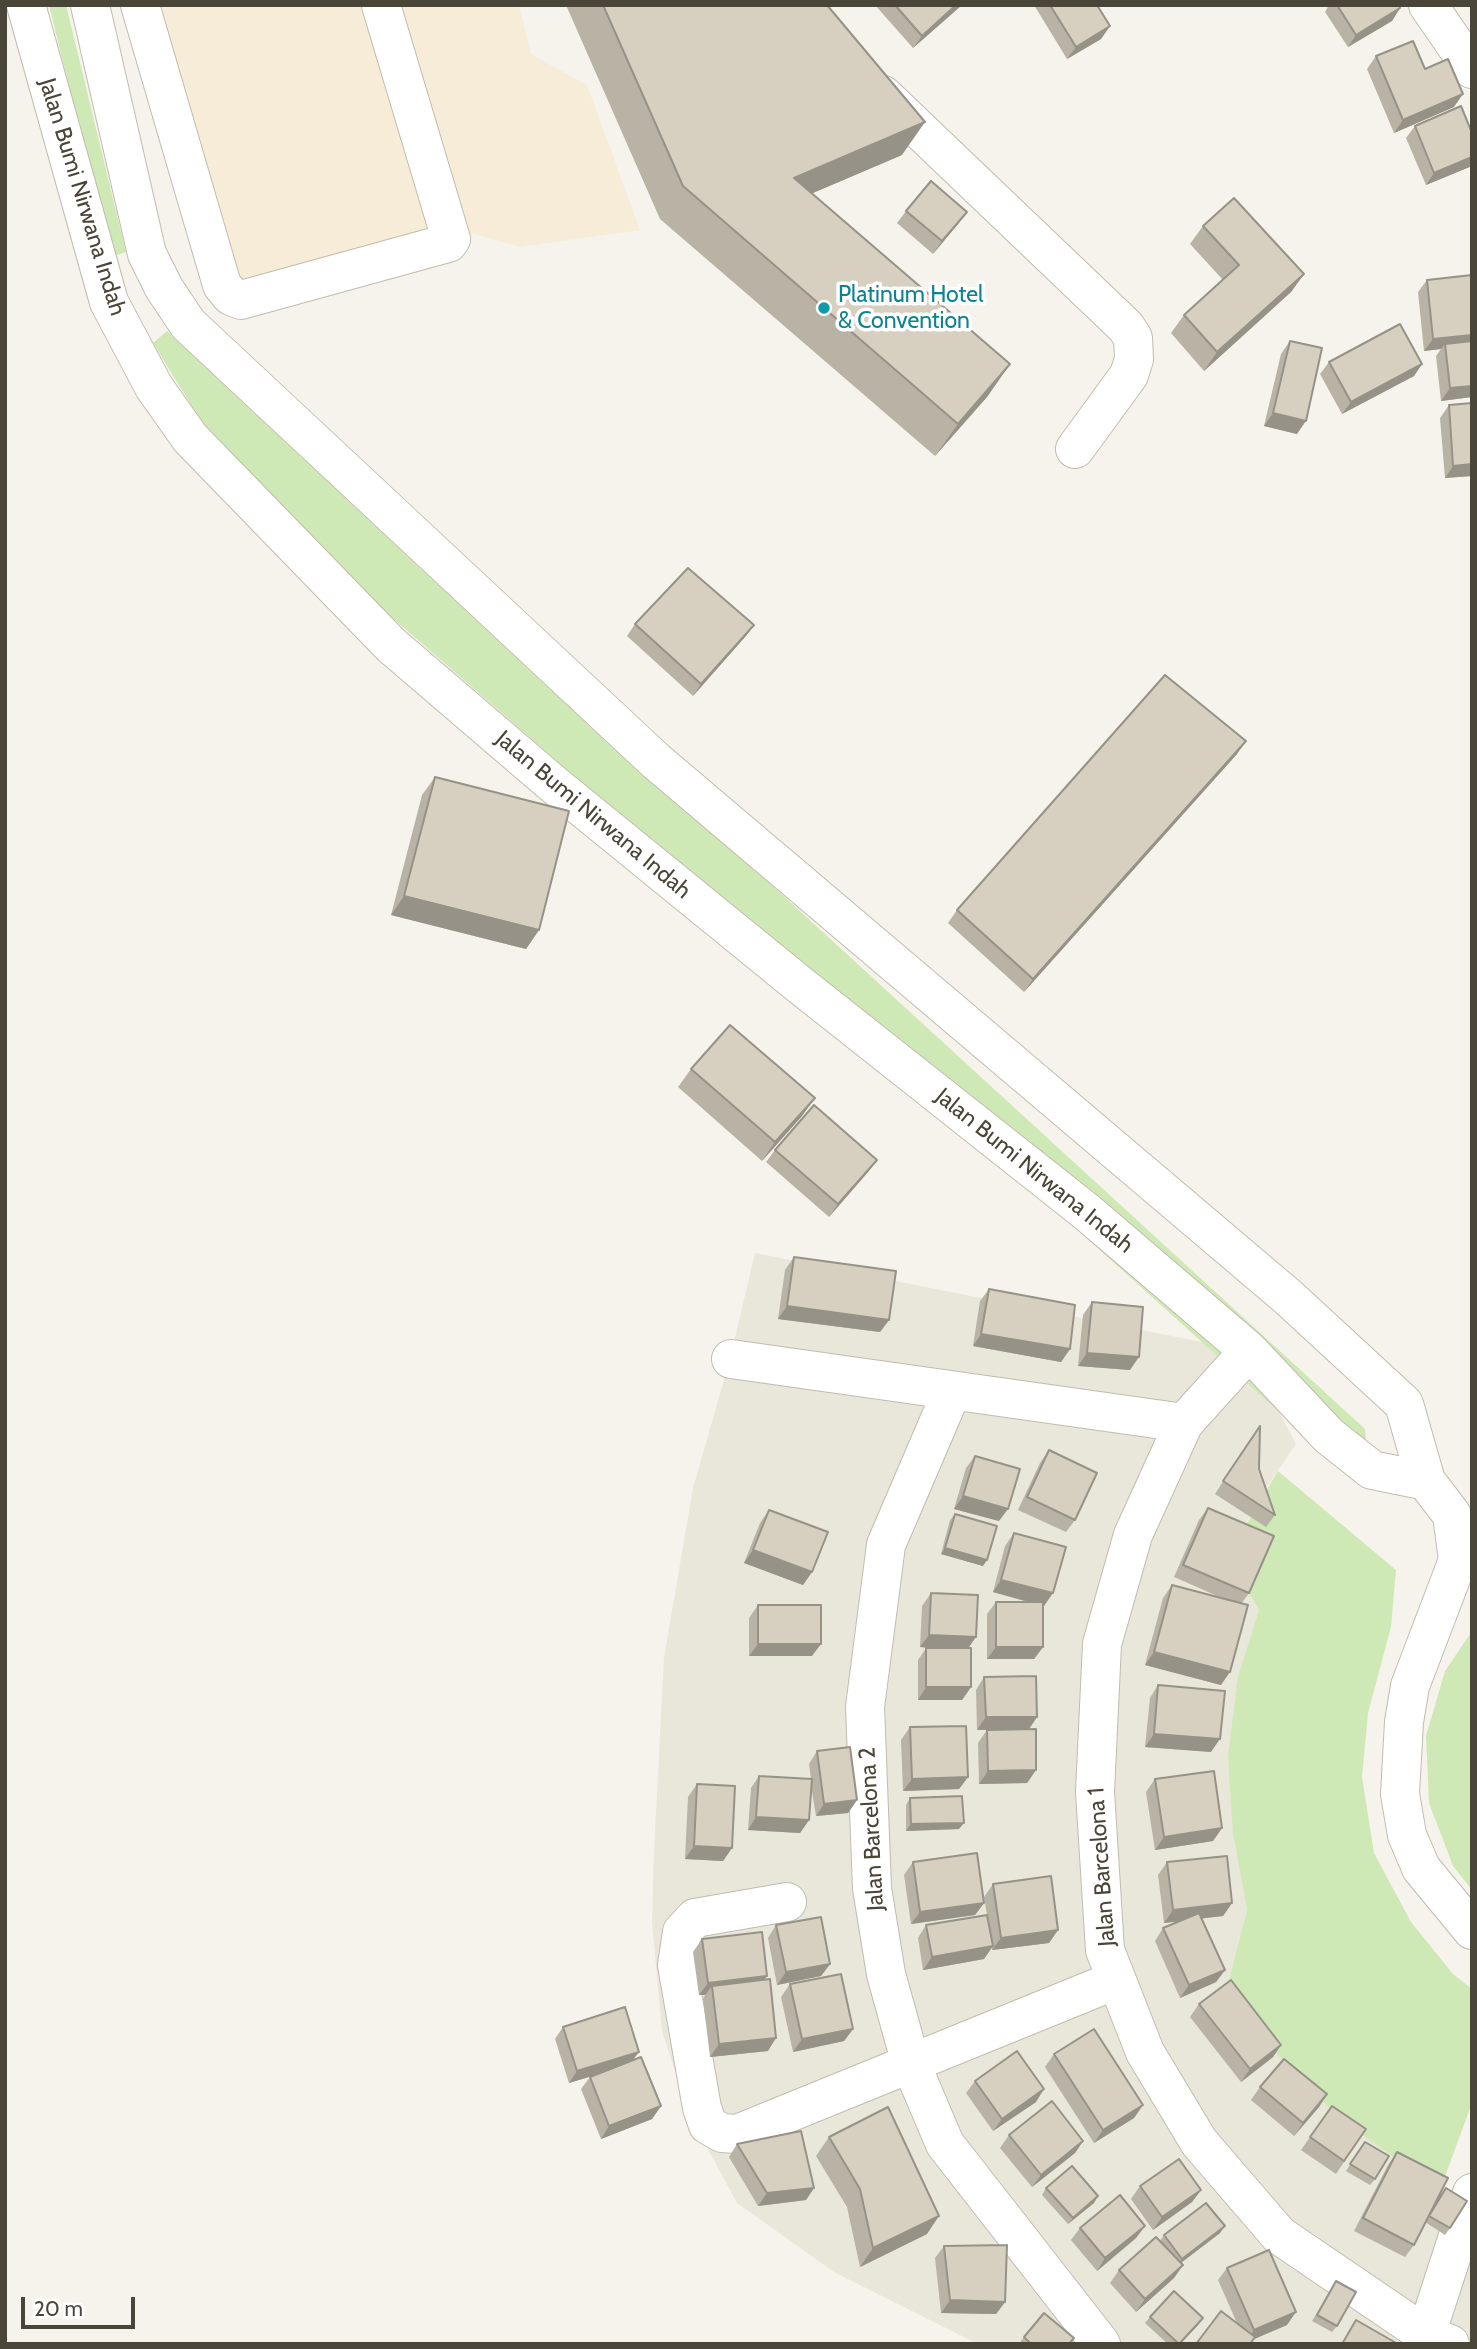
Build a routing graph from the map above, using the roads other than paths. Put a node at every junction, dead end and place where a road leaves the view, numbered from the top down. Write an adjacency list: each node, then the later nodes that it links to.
1 (26, 5): 9 (street, Jalan Bumi Nirwana Indah)
2 (90, 5): 13 (street, Jalan Bumi Nirwana Indah)
3 (140, 5): 4 (street)
4 (381, 5)
5 (1428, 5): 7 (street)
6 (854, 67): 8 (street)
7 (1472, 69)
8 (1075, 449)
9 (1249, 1350): 12 (street, Jalan Barcelona 1); 13 (street, Jalan Bumi Nirwana Indah)
10 (731, 1359): 11 (street)
11 (952, 1391): 12 (street); 17 (street, Jalan Barcelona 2)
12 (1184, 1423): 16 (street, Jalan Barcelona 1)
13 (1426, 1481): 15 (street)
14 (787, 1902): 17 (street)
15 (1472, 1930)
16 (1116, 1980): 17 (street); 19 (street, Jalan Barcelona 1)
17 (911, 2064): 20 (street, Jalan Barcelona 2)
18 (1472, 2193): 19 (street)
19 (1433, 2341)
20 (1101, 2344)

